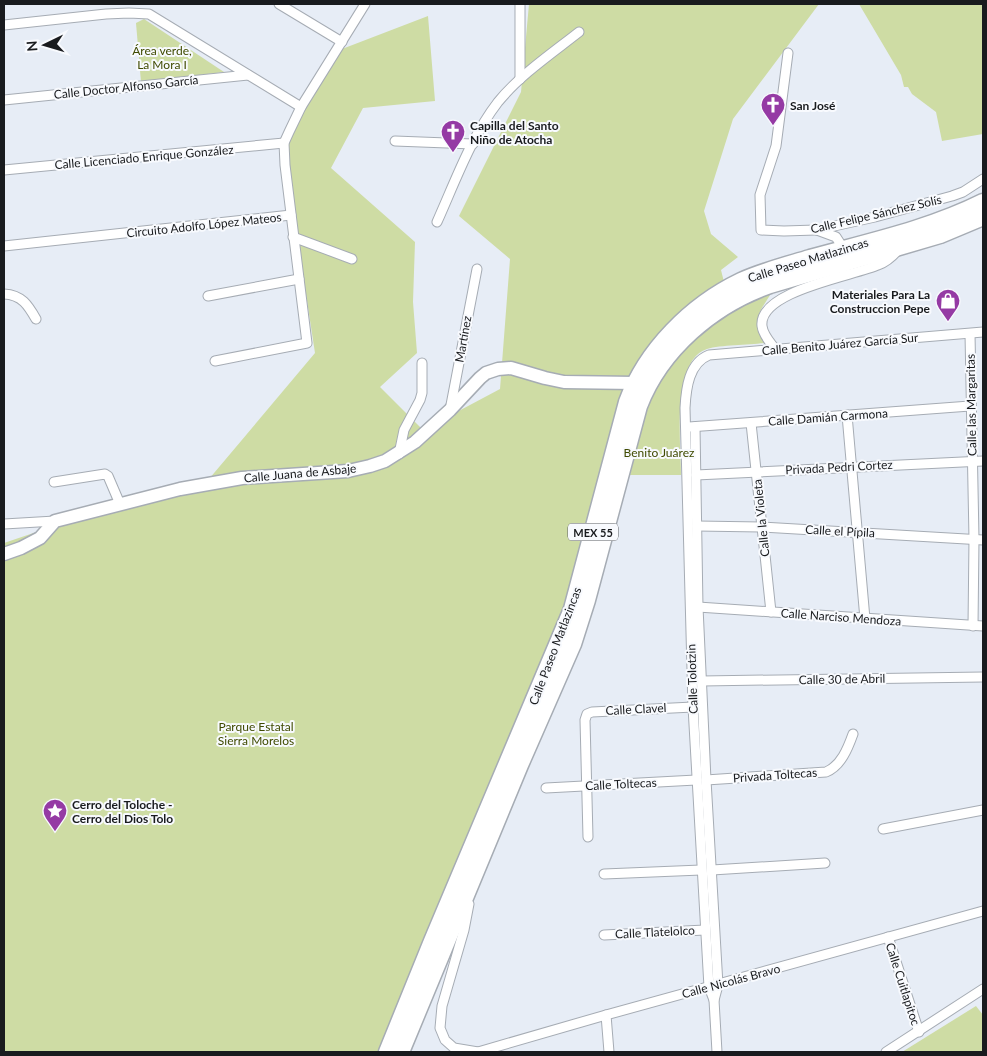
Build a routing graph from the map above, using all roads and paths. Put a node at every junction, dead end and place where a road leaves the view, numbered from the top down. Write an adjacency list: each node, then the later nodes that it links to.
1 (279, 4): 6 (street)
2 (365, 4): 6 (street, Circuito Adolfo López Mateos)
3 (520, 4): 9 (street)
4 (4, 25): 8 (street)
5 (579, 32): 9 (street)
6 (342, 42): 11 (street, Circuito Adolfo López Mateos)
7 (788, 54): 21 (street, Calle Felipe Sánchez Solís)
8 (248, 75): 10 (street, Calle Doctor Alfonso García); 11 (street)
9 (520, 79): 14 (street)
10 (4, 100)
11 (301, 107): 13 (street, Circuito Adolfo López Mateos)
12 (395, 141): 14 (street)
13 (284, 143): 15 (street, Calle Licenciado Enrique González); 18 (street, Circuito Adolfo López Mateos)
14 (473, 144): 20 (street)
15 (4, 170)
16 (983, 179): 21 (street, Calle Felipe Sánchez Solís)
17 (983, 202): 25 (highway, Calle Paseo Matlazincas / MEX 55)
18 (291, 215): 22 (street); 23 (street, Circuito Adolfo López Mateos)
19 (983, 217): 24 (highway, Calle Paseo Matlazincas / MEX 55)
20 (437, 222)
21 (816, 230): 25 (street)
22 (294, 237): 26 (street); 28 (street)
23 (4, 246)
24 (902, 246): 25 (highway, Calle Paseo Matlazincas / MEX 55); 34 (street)
25 (846, 255): 38 (highway, Calle Paseo Matlazincas / MEX 55); 68 (highway, Calle Paseo Matlazincas / MEX 55)
26 (352, 259)
27 (477, 268): 40 (street, Martínez)
28 (299, 279): 30 (street); 36 (street)
29 (4, 294): 31 (street)
30 (208, 296)
31 (36, 319)
32 (983, 332): 33 (street, Calle Benito Juárez García Sur)
33 (970, 334): 34 (street, Calle Benito Juárez García Sur); 39 (street, Calle las Margaritas)
34 (775, 349): 35 (street, Calle Benito Juárez García Sur)
35 (699, 360): 43 (street, Calle Tolotzin)
36 (215, 361)
37 (422, 363): 44 (street)
38 (635, 383): 40 (street, Calle Juana de Asbaje); 68 (highway, Calle Paseo Matlazincas / MEX 55)
39 (970, 406): 41 (street, Calle Damián Carmona); 45 (street, Calle las Margaritas)
40 (450, 410): 44 (street, Calle Juana de Asbaje)
41 (847, 415): 42 (street, Calle Damián Carmona); 47 (street)
42 (751, 423): 43 (street, Calle Damián Carmona); 48 (street, Calle la Violeta)
43 (690, 427): 49 (street, Calle Tolotzin); 66 (street, Calle Tolotzin)
44 (399, 454): 51 (street, Calle Juana de Asbaje)
45 (972, 461): 46 (street, Privada Pedri Cortez); 47 (street, Privada Pedri Cortez); 57 (street, Calle las Margaritas)
46 (983, 461)
47 (851, 466): 48 (street, Privada Pedri Cortez); 56 (street)
48 (756, 472): 49 (street, Privada Pedri Cortez); 55 (street, Calle la Violeta)
49 (696, 474): 54 (street, Calle Tolotzin)
50 (54, 482): 51 (street)
51 (120, 504): 52 (street, Calle Juana de Asbaje)
52 (55, 520): 53 (street); 58 (street)
53 (4, 524)
54 (697, 526): 55 (street, Calle el Pípila); 59 (street, Calle Tolotzin)
55 (761, 527): 56 (street, Calle el Pípila); 60 (street, Calle la Violeta)
56 (857, 532): 57 (street, Calle el Pípila); 61 (street)
57 (978, 540): 62 (street, Calle las Margaritas)
58 (4, 554)
59 (698, 607): 60 (street, Calle Narciso Mendoza); 65 (street, Calle Tolotzin)
60 (771, 612): 61 (street, Calle Narciso Mendoza)
61 (865, 619): 62 (street, Calle Narciso Mendoza)
62 (973, 626): 63 (street, Calle Narciso Mendoza)
63 (983, 626)
64 (983, 676): 65 (street, Calle 30 de Abril)
65 (702, 681): 70 (street, Calle Tolotzin)
66 (693, 707): 69 (street, Calle Tolotzin); 71 (street, Calle Clavel)
67 (853, 734): 70 (street, Privada Toltecas)
68 (515, 761): 80 (highway, Calle Paseo Matlazincas / MEX 55); 89 (highway, Calle Paseo Matlazincas / MEX 55)
69 (696, 780): 71 (street, Calle Toltecas); 77 (street, Calle Tolotzin)
70 (706, 780): 78 (street, Calle Tolotzin)
71 (587, 787): 72 (street, Calle Toltecas); 75 (street)
72 (546, 788)
73 (983, 810): 74 (street)
74 (883, 829)
75 (588, 837)
76 (825, 863): 78 (street)
77 (701, 870): 79 (street); 82 (street, Calle Tolotzin)
78 (712, 870): 85 (street, Calle Tolotzin)
79 (604, 874)
80 (472, 883): 90 (highway, Calle Paseo Matlazincas / MEX 55); 91 (street, Calle Nicolás Bravo)
81 (983, 911): 84 (street, Calle Nicolás Bravo)
82 (705, 930): 83 (street, Calle Tlatelolco); 85 (street, Calle Tolotzin)
83 (604, 935)
84 (888, 937): 85 (street, Calle Nicolás Bravo); 88 (street, Calle Cuitlapitoc)
85 (714, 986): 87 (street, Calle Nicolás Bravo); 93 (street, Calle Tolotzin)
86 (983, 989): 88 (street)
87 (606, 1015): 91 (street, Calle Nicolás Bravo); 92 (street)
88 (918, 1032): 94 (street)
89 (387, 1052)
90 (401, 1052)
91 (478, 1052)
92 (609, 1052)
93 (717, 1052)
94 (886, 1052)

